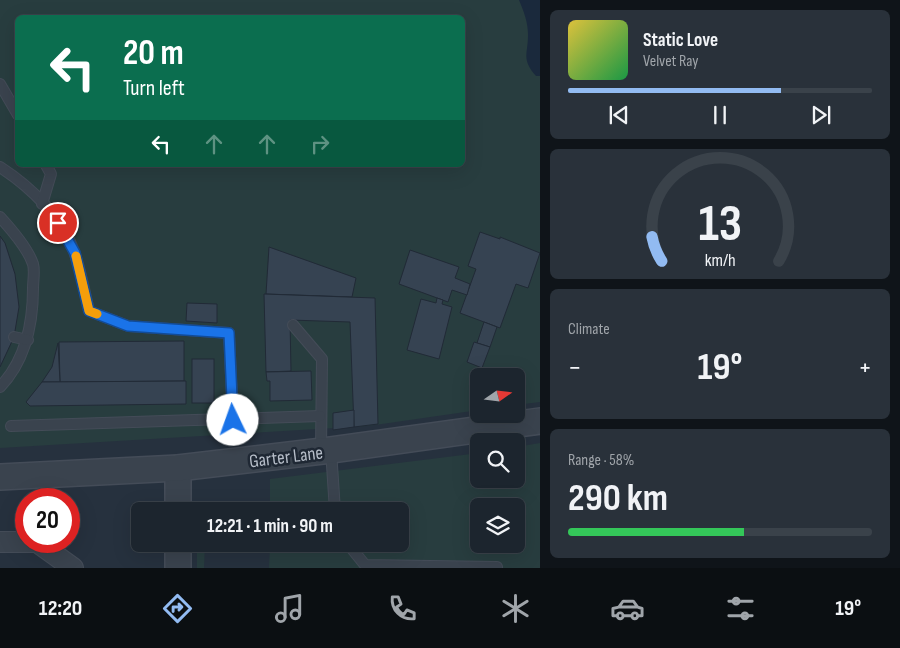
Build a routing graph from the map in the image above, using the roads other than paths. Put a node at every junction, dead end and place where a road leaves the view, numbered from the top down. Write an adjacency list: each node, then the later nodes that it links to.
1 (0, 84): 2 (lane)
2 (15, 110)
3 (0, 167): 5 (lane)
4 (47, 167): 5 (lane)
5 (42, 204): 12 (lane)
6 (0, 217): 9 (lane)
7 (293, 325): 11 (lane)
8 (14, 337): 9 (lane)
9 (28, 340): 10 (lane)
10 (0, 387)
11 (320, 416): 12 (lane); 15 (lane)
12 (233, 420): 14 (lane)
13 (540, 421): 15 (street, Garter Lane)
14 (11, 426)
15 (326, 451): 16 (street, Garter Lane); 19 (lane)
16 (178, 468): 17 (street, Garter Lane); 18 (street)
17 (0, 477)
18 (178, 502)
19 (334, 502)
20 (0, 542): 24 (street)
21 (178, 552): 25 (street)
22 (355, 552): 23 (lane)
23 (497, 567)
24 (74, 568)
25 (178, 568)

